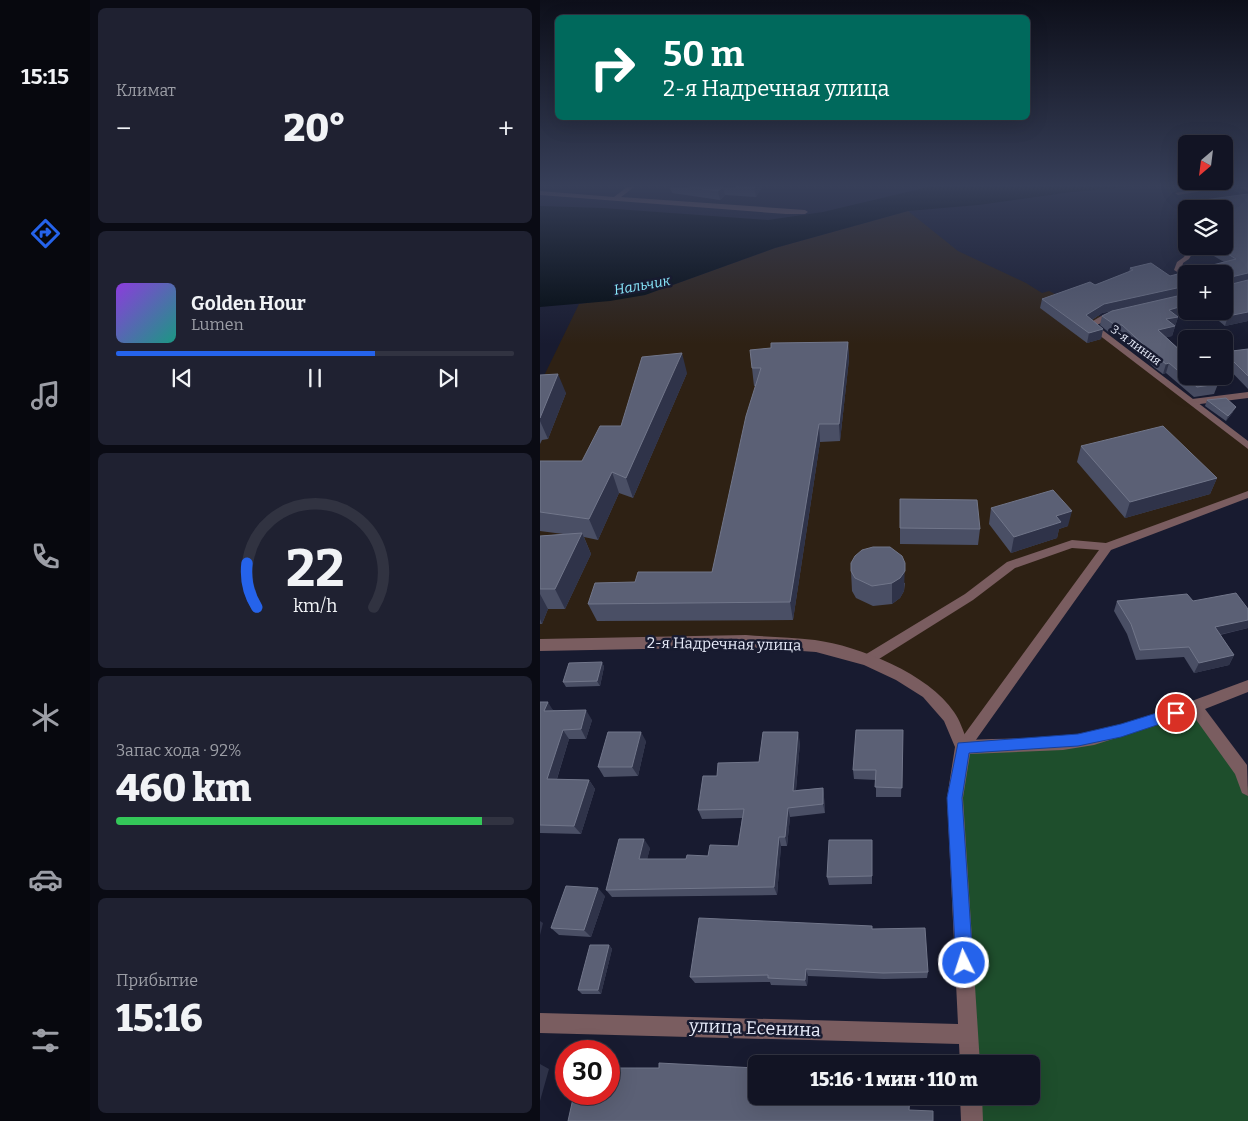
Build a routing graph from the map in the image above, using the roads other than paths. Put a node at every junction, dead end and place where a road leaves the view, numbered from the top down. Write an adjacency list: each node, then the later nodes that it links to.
1 (1189, 255): 2 (lane)
2 (1179, 265)
3 (1125, 313): 5 (street, 3-я линия)
4 (1248, 395): 5 (lane)
5 (1192, 402): 6 (street, 3-я линия)
6 (1248, 446)
7 (1248, 494): 8 (lane)
8 (1107, 547): 10 (lane); 13 (lane)
9 (540, 645): 10 (street, 2-я Надречная улица)
10 (867, 660): 13 (street, 2-я Надречная улица)
11 (1248, 686): 12 (street)
12 (1195, 707): 13 (street); 14 (street)
13 (963, 747): 16 (street)
14 (1248, 788)
15 (540, 1023): 16 (street, улица Есенина)
16 (969, 1034): 17 (street)
17 (970, 1055)
18 (971, 1105): 19 (street)
19 (972, 1121)

